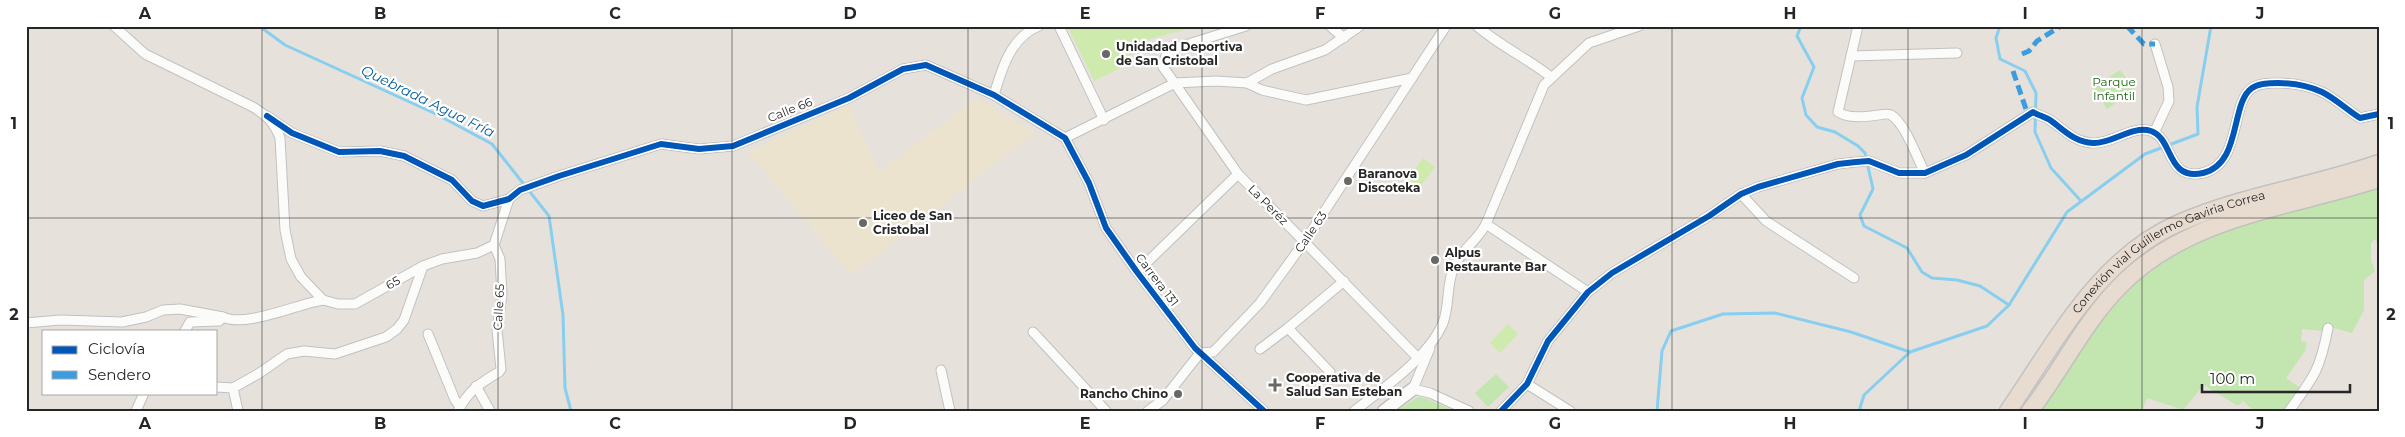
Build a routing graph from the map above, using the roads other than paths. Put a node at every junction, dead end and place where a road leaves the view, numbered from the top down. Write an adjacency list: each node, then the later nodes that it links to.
1 (114, 26): 21 (street)
2 (1039, 26): 19 (street)
3 (1059, 26): 22 (street)
4 (1246, 26): 17 (street, La Peréz)
5 (1360, 26): 11 (street)
6 (1446, 26): 16 (street, Calle 63)
7 (1477, 26): 15 (street)
8 (1639, 26): 15 (street)
9 (1858, 26): 14 (street)
10 (1332, 27): 11 (street)
11 (1344, 38): 18 (street)
12 (2155, 44): 23 (street)
13 (1957, 53): 14 (street)
14 (1851, 56): 26 (street)
15 (1551, 77): 31 (street)
16 (1412, 78): 18 (street); 32 (street, Calle 63)
17 (1175, 83): 18 (street); 22 (street); 27 (street, La Peréz)
18 (1247, 83)
19 (994, 95): 24 (street, Calle 66); 30 (street, Calle 66)
20 (2376, 115): 23 (street)
21 (267, 116): 30 (street, Calle 66); 39 (street)
22 (1104, 120): 24 (street)
23 (2154, 133): 26 (street)
24 (1065, 138): 35 (street, Carrera 131)
25 (2379, 163): 74 (highway, Conexión vial Guillermo Gaviria Correa)
26 (1925, 173): 29 (street)
27 (1238, 174): 32 (street, La Peréz); 35 (street)
28 (2379, 179): 75 (highway, Conexión vial Guillermo Gaviria Correa)
29 (1741, 194): 36 (street); 38 (street)
30 (509, 199): 33 (street)
31 (1486, 224): 38 (street); 47 (street)
32 (1305, 241): 37 (street, La Peréz); 49 (street, Calle 63)
33 (494, 245): 34 (street, 65); 54 (street, Calle 65)
34 (423, 266): 39 (street, 65); 56 (street)
35 (1137, 272): 49 (street, Carrera 131)
36 (1854, 278)
37 (1344, 281): 42 (street); 50 (street, La Peréz)
38 (1588, 292): 53 (street)
39 (323, 300): 40 (street, 65)
40 (223, 317): 41 (street); 44 (street)
41 (26, 323)
42 (1288, 328): 48 (street); 52 (street)
43 (2328, 328): 76 (street)
44 (185, 330)
45 (1033, 332): 65 (street)
46 (428, 334): 60 (street)
47 (1436, 336): 50 (street); 57 (street)
48 (1260, 348)
49 (1200, 354): 66 (street, Calle 63); 67 (street, Carrera 131)
50 (1418, 358): 59 (street)
51 (941, 370): 64 (street)
52 (1330, 372)
53 (1527, 384): 72 (street); 73 (street)
54 (476, 386): 60 (street, Calle 65); 63 (street)
55 (218, 387): 56 (street)
56 (233, 388): 62 (street)
57 (1413, 389): 70 (street); 71 (street)
58 (144, 394): 61 (street)
59 (1365, 402): 68 (street); 69 (street)
60 (459, 409)
61 (136, 411)
62 (238, 411)
63 (490, 411)
64 (950, 411)
65 (1106, 411)
66 (1148, 411)
67 (1264, 411)
68 (1354, 411)
69 (1372, 411)
70 (1384, 411)
71 (1468, 411)
72 (1501, 411)
73 (1570, 411)
74 (2008, 411)
75 (2030, 411)
76 (2288, 411)

